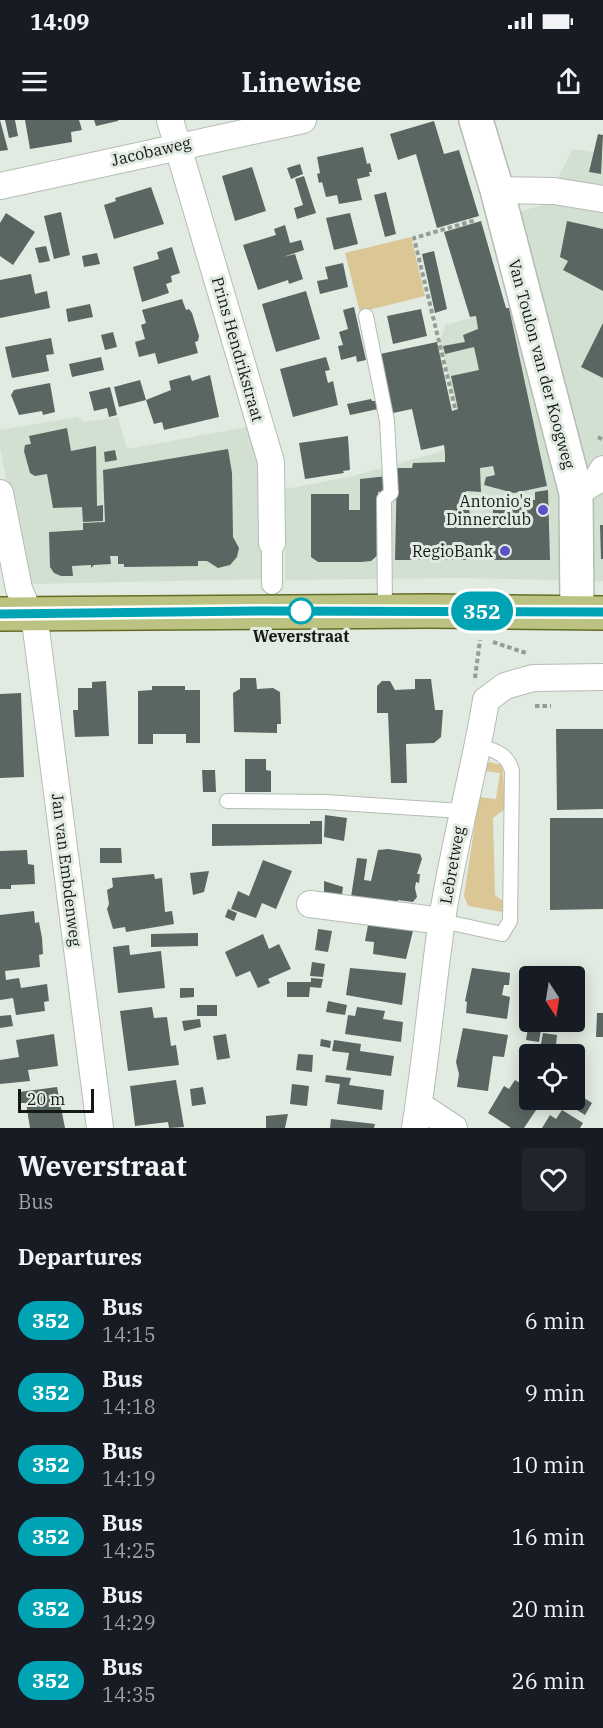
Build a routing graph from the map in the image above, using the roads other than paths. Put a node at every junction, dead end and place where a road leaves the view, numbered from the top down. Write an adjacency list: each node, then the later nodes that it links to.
1 (171, 120): 4 (street, Prins Hendrikstraat)
2 (303, 120): 4 (street, Jacobaweg)
3 (476, 120): 7 (street, Van Toulon van der Koogweg)
4 (178, 145): 5 (street, Jacobaweg); 12 (street, Prins Hendrikstraat)
5 (0, 186)
6 (603, 199): 7 (street)
7 (500, 201): 11 (street, Van Toulon van der Koogweg)
8 (366, 316): 14 (lane)
9 (603, 469): 11 (street)
10 (0, 493): 16 (street, Jan van Embdenweg)
11 (576, 493): 15 (street, Van Toulon van der Koogweg)
12 (272, 543): 13 (street, Prins Hendrikstraat)
13 (272, 584)
14 (385, 611): 15 (main road); 16 (main road)
15 (590, 612)
16 (15, 614): 24 (street, Jan van Embdenweg)
17 (603, 677): 18 (street, Lebretweg)
18 (478, 746): 20 (street, Lebretweg); 22 (lane)
19 (227, 801): 20 (lane)
20 (461, 811): 22 (street, Lebretweg)
21 (310, 904): 22 (street)
22 (442, 921): 23 (street, Lebretweg)
23 (417, 1116): 25 (street)
24 (100, 1128)
25 (454, 1128)

